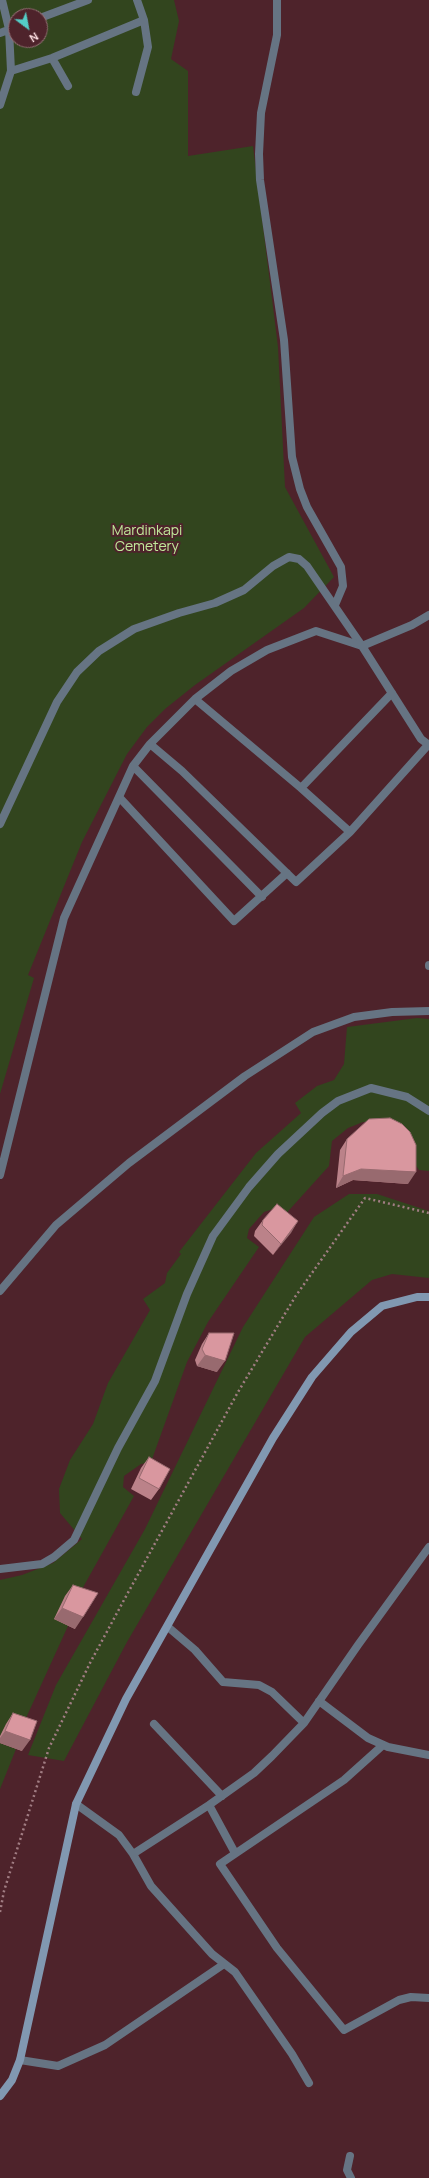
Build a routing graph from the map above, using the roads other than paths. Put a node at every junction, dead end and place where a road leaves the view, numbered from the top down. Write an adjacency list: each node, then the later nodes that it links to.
1 (2, 0): 5 (street)
2 (88, 0): 6 (street)
3 (137, 0): 7 (street)
4 (277, 0): 14 (street)
5 (8, 15)
6 (48, 15)
7 (144, 20): 9 (street); 12 (street)
8 (12, 48): 10 (street)
9 (52, 58): 10 (street); 11 (street)
10 (11, 71): 13 (street)
11 (68, 86)
12 (136, 92)
13 (0, 105)
14 (335, 605): 16 (street); 24 (street)
15 (429, 615): 16 (street)
16 (362, 646): 17 (street); 18 (street)
17 (392, 693): 20 (street); 22 (street)
18 (195, 699): 19 (street); 22 (street)
19 (150, 744): 21 (street); 26 (street)
20 (429, 745): 25 (street)
21 (133, 766): 23 (street); 27 (street)
22 (301, 788): 25 (street)
23 (119, 797): 27 (street); 30 (street)
24 (0, 824)
25 (350, 832): 26 (street)
26 (288, 873): 27 (street)
27 (262, 896)
28 (429, 1011): 31 (street)
29 (429, 1111): 34 (street)
30 (0, 1175)
31 (0, 1291)
32 (429, 1297): 35 (street)
33 (429, 1548): 36 (street)
34 (0, 1569)
35 (168, 1627): 37 (street); 42 (street)
36 (319, 1701): 37 (street); 39 (street)
37 (304, 1723): 41 (street)
38 (154, 1724): 41 (street)
39 (383, 1745): 40 (street); 44 (street)
40 (429, 1755)
41 (222, 1796): 43 (street)
42 (76, 1804): 45 (street); 48 (street)
43 (209, 1805): 44 (street); 45 (street)
44 (235, 1853): 47 (street)
45 (133, 1854): 46 (street)
46 (224, 1964): 48 (street); 49 (street)
47 (429, 1998)
48 (20, 2060): 50 (street)
49 (308, 2083)
50 (0, 2096)
51 (350, 2156): 52 (street)
52 (351, 2178)

